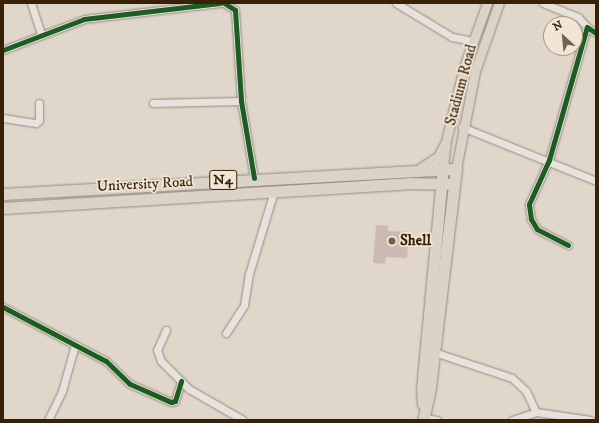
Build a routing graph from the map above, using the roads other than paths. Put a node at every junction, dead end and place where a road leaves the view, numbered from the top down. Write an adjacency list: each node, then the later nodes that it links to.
1 (31, 3): 10 (street)
2 (220, 3): 10 (street)
3 (224, 3): 13 (street)
4 (396, 3): 11 (street)
5 (487, 3): 11 (main road, Stadium Road)
6 (499, 3): 17 (main road, Stadium Road)
7 (543, 3): 8 (street)
8 (587, 27): 9 (street); 19 (street)
9 (596, 33)
10 (41, 34): 12 (street)
11 (473, 41): 18 (main road, Stadium Road)
12 (3, 50)
13 (241, 101): 14 (street); 23 (street)
14 (153, 103)
15 (39, 104): 16 (street)
16 (3, 118)
17 (462, 127): 19 (street); 21 (main road, Stadium Road)
18 (445, 145): 20 (main road, Stadium Road); 22 (highway)
19 (549, 160): 24 (street); 32 (street)
20 (443, 169): 21 (highway, University Road / N4); 22 (highway, University Road / N4); 26 (highway)
21 (456, 169): 27 (highway)
22 (418, 170): 23 (highway, University Road / N4)
23 (254, 178): 29 (highway, University Road / N4)
24 (596, 181)
25 (409, 183): 26 (highway, University Road / N4); 28 (highway, University Road / N4); 30 (highway)
26 (442, 183): 27 (highway, University Road / N4); 30 (highway)
27 (453, 184): 37 (highway)
28 (274, 191): 31 (highway, University Road / N4); 35 (street)
29 (3, 194)
30 (438, 201): 40 (highway)
31 (3, 208)
32 (568, 245)
33 (3, 307): 36 (street)
34 (166, 330): 38 (street)
35 (226, 333)
36 (74, 345): 38 (street); 41 (street)
37 (434, 352): 39 (street); 40 (highway)
38 (181, 381): 42 (street)
39 (536, 412): 44 (street); 45 (street)
40 (424, 417): 43 (street)
41 (48, 420)
42 (242, 420)
43 (437, 420)
44 (512, 420)
45 (590, 420)

